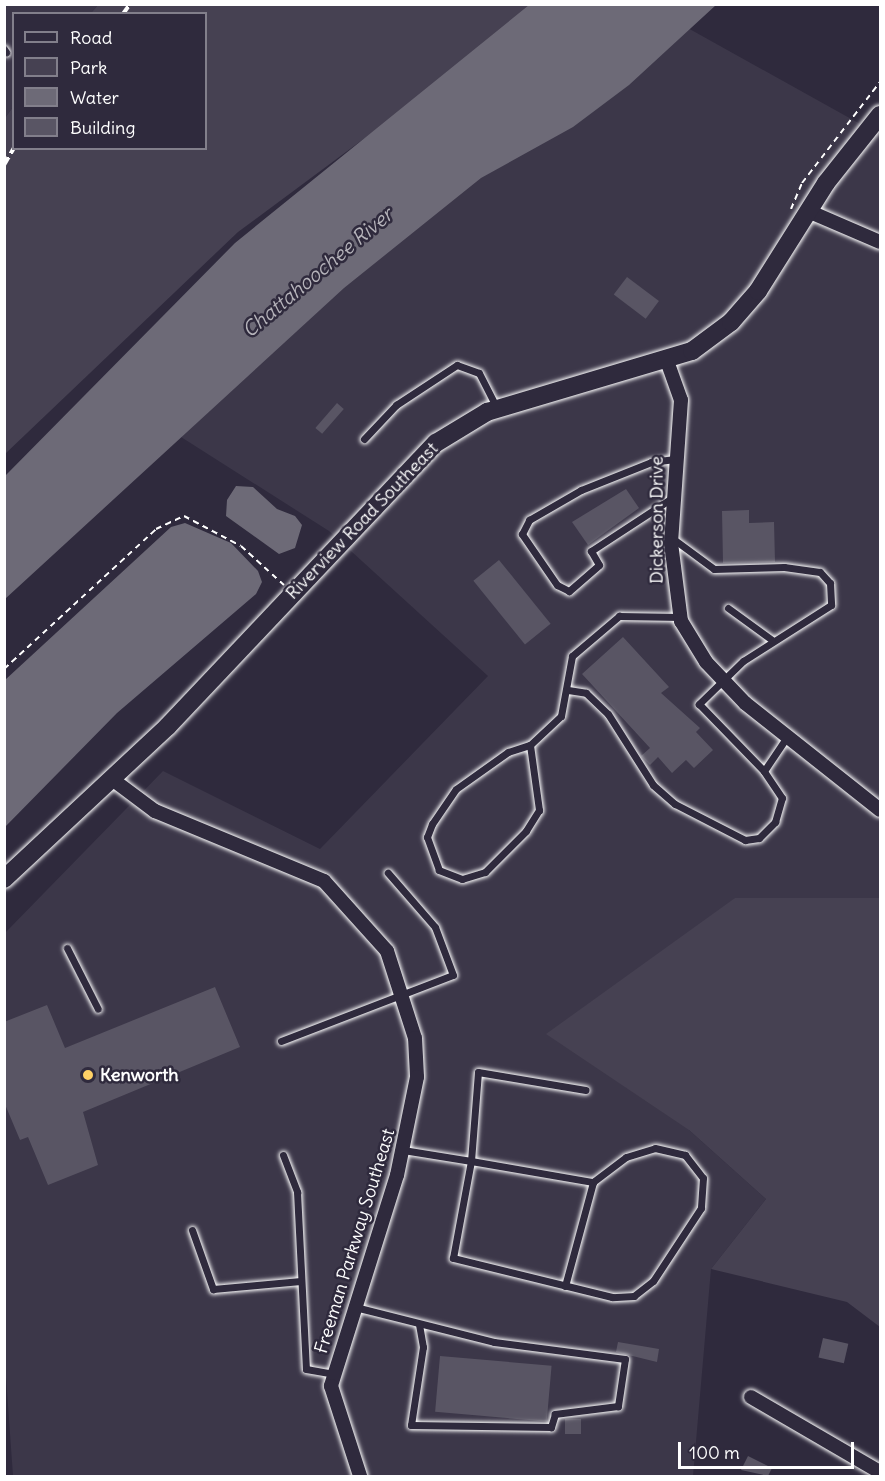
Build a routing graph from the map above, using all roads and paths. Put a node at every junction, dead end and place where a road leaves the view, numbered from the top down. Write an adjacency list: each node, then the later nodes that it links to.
1 (880, 82): 4 (path)
2 (880, 115): 3 (street, Riverview Road Southeast)
3 (808, 211): 5 (street); 6 (street, Riverview Road Southeast)
4 (788, 217)
5 (880, 242)
6 (668, 361): 7 (street, Riverview Road Southeast); 9 (street, Dickerson Drive)
7 (497, 408): 8 (lane); 12 (street, Riverview Road Southeast)
8 (364, 439)
9 (675, 459): 10 (street, Dickerson Drive); 10 (lane)
10 (672, 498): 11 (street, Dickerson Drive)
11 (672, 538): 14 (street, Dickerson Drive); 15 (lane)
12 (292, 593): 16 (path); 22 (street, Riverview Road Southeast)
13 (728, 608): 15 (lane)
14 (680, 617): 17 (street, Dickerson Drive); 18 (lane)
15 (772, 640): 17 (lane)
16 (4, 669)
17 (723, 680): 19 (street, Dickerson Drive); 21 (lane)
18 (568, 690): 20 (lane); 21 (lane)
19 (785, 740): 21 (lane); 23 (street, Dickerson Drive)
20 (530, 745): 20 (lane)
21 (764, 771)
22 (112, 779): 25 (street, Riverview Road Southeast); 27 (street, Freeman Parkway Southeast)
23 (880, 810)
24 (388, 873): 27 (lane)
25 (4, 879)
26 (67, 948): 28 (lane)
27 (400, 996): 29 (lane); 31 (street, Freeman Parkway Southeast)
28 (98, 1009)
29 (281, 1041)
30 (586, 1090): 33 (lane)
31 (403, 1150): 33 (lane); 38 (street, Freeman Parkway Southeast)
32 (283, 1155): 36 (lane)
33 (471, 1161): 34 (lane); 37 (lane)
34 (593, 1182): 37 (lane); 37 (lane)
35 (192, 1230): 36 (lane)
36 (301, 1281): 40 (lane)
37 (565, 1286)
38 (354, 1306): 39 (lane); 40 (street, Freeman Parkway Southeast)
39 (419, 1324): 39 (lane)
40 (334, 1374): 43 (street, Freeman Parkway Southeast)
41 (751, 1397): 42 (street)
42 (880, 1472)
43 (360, 1476)

